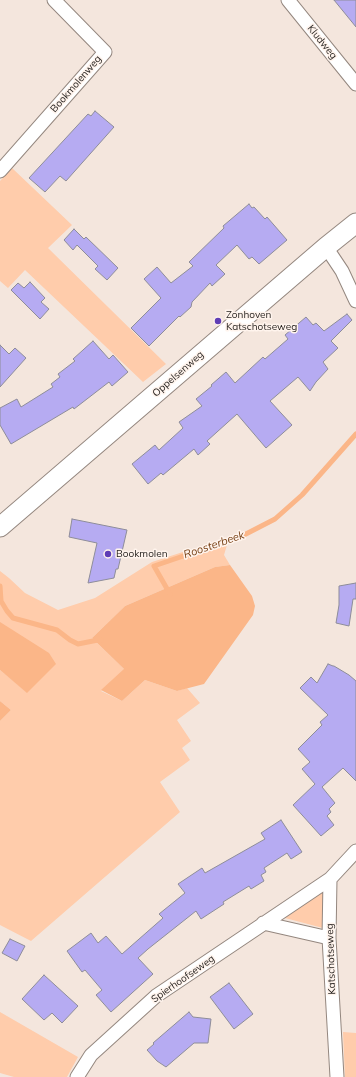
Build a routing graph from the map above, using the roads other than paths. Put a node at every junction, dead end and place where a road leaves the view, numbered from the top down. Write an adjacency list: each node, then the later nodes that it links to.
1 (54, 0): 4 (street, Bookmolenweg)
2 (288, 0): 3 (street, Kludweg)
3 (356, 84)
4 (0, 171)
5 (356, 222): 6 (street, Oppelsenweg)
6 (326, 247): 7 (street); 8 (street, Oppelsenweg)
7 (356, 301)
8 (0, 527)
9 (356, 851): 10 (street)
10 (330, 879): 11 (street, Spierhoofseweg); 12 (street, Katschotseweg)
11 (263, 923): 12 (street); 13 (street, Spierhoofseweg)
12 (329, 938): 14 (street, Katschotseweg)
13 (77, 1077)
14 (337, 1077)

